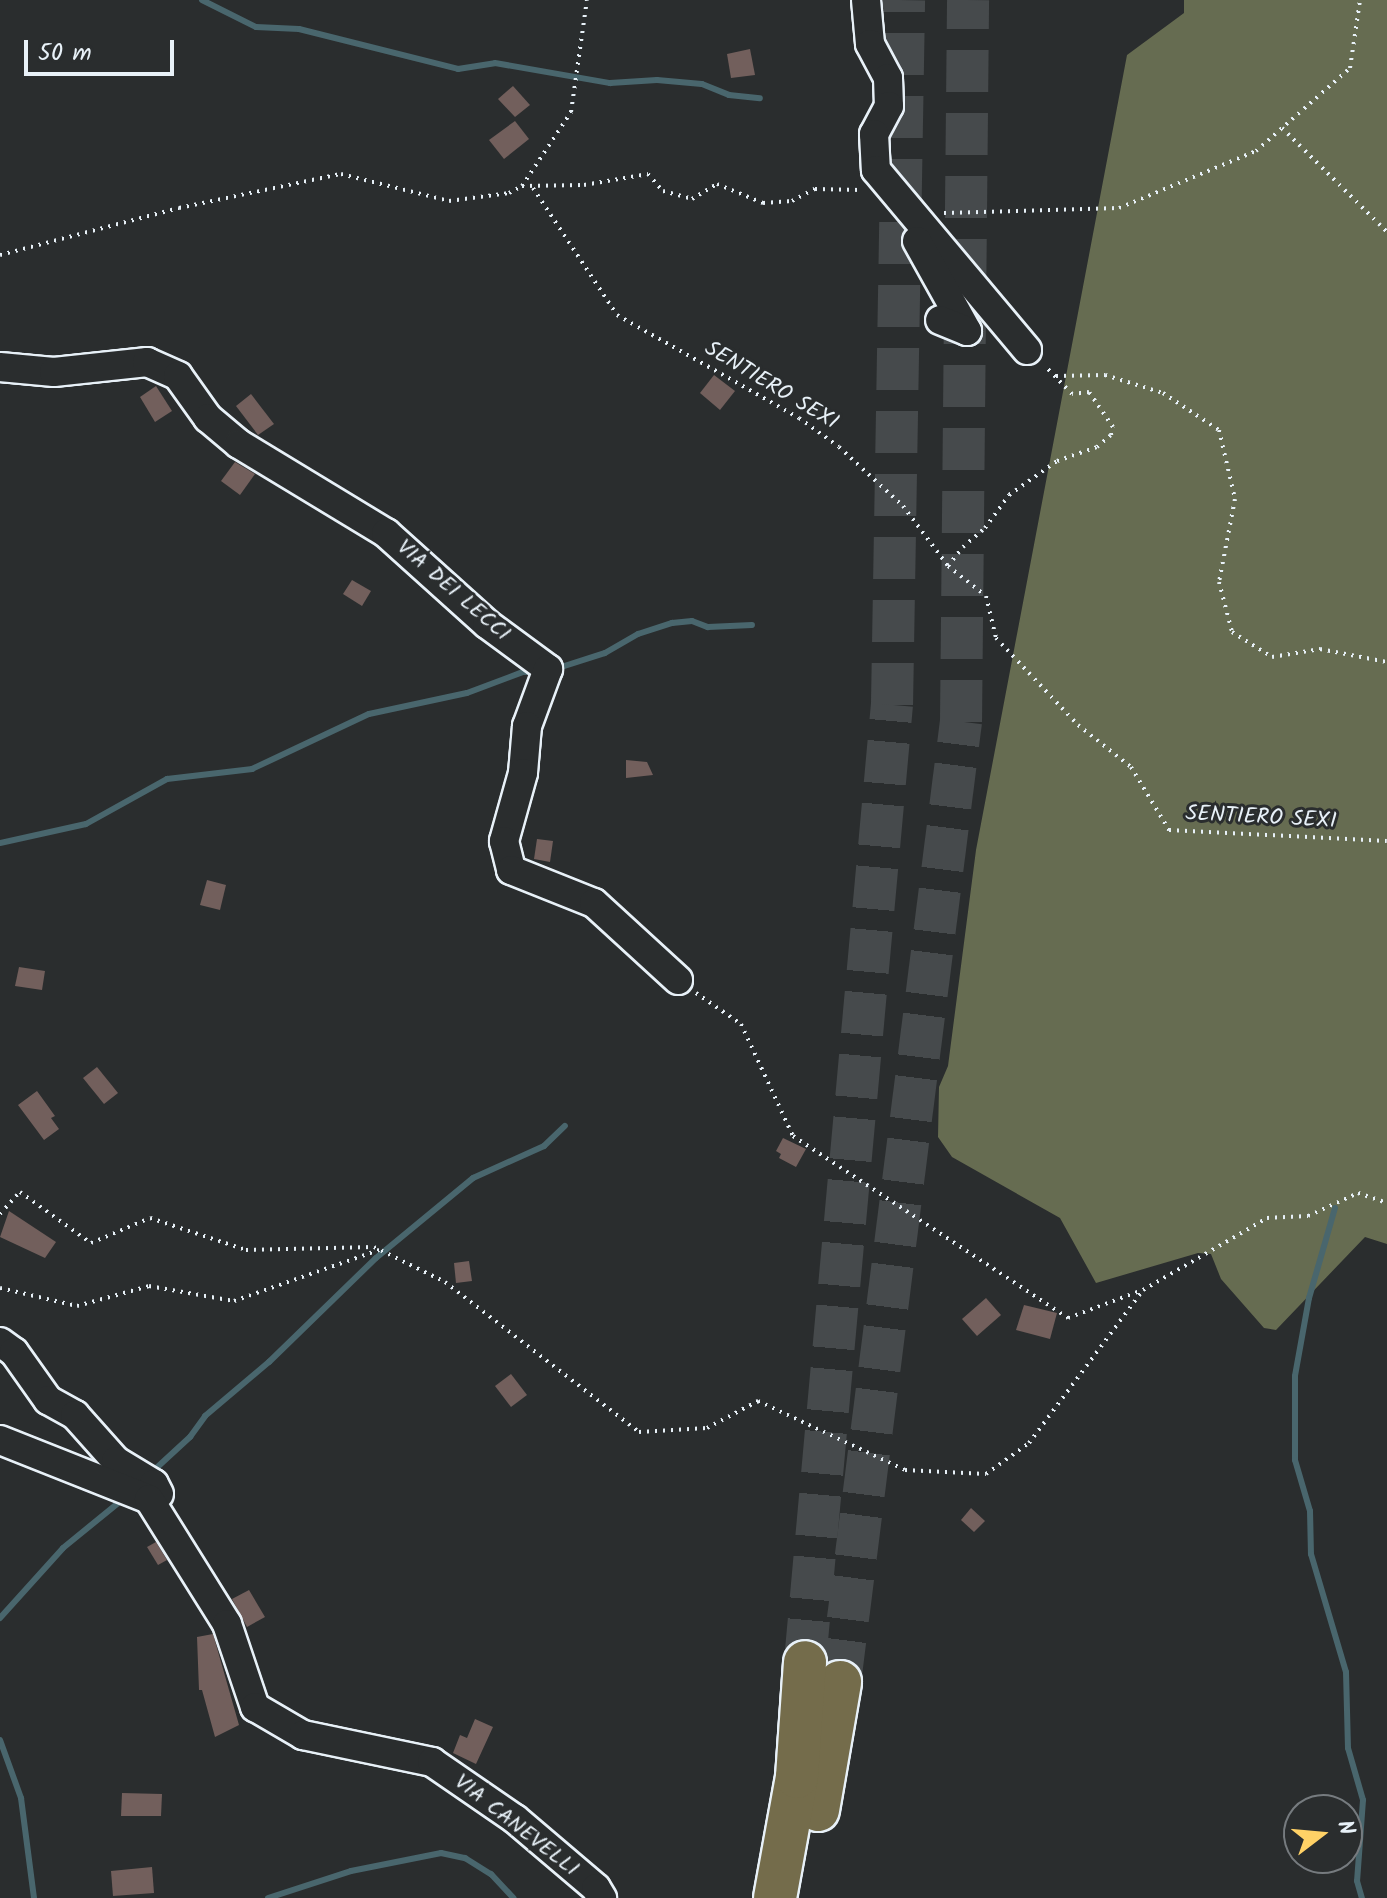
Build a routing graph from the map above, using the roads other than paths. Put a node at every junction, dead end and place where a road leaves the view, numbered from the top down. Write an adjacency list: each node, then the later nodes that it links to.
1 (866, 0): 2 (street)
2 (910, 213): 3 (street); 4 (street)
3 (940, 320)
4 (1027, 350)
5 (0, 367): 6 (street, VIA DEI LECCI)
6 (678, 980)
7 (0, 1342): 9 (street)
8 (0, 1440): 9 (street, VIA CANEVELLI)
9 (159, 1514): 10 (street, VIA CANEVELLI)
10 (602, 1898)
11 (775, 1898): 12 (highway)
12 (803, 1898)

